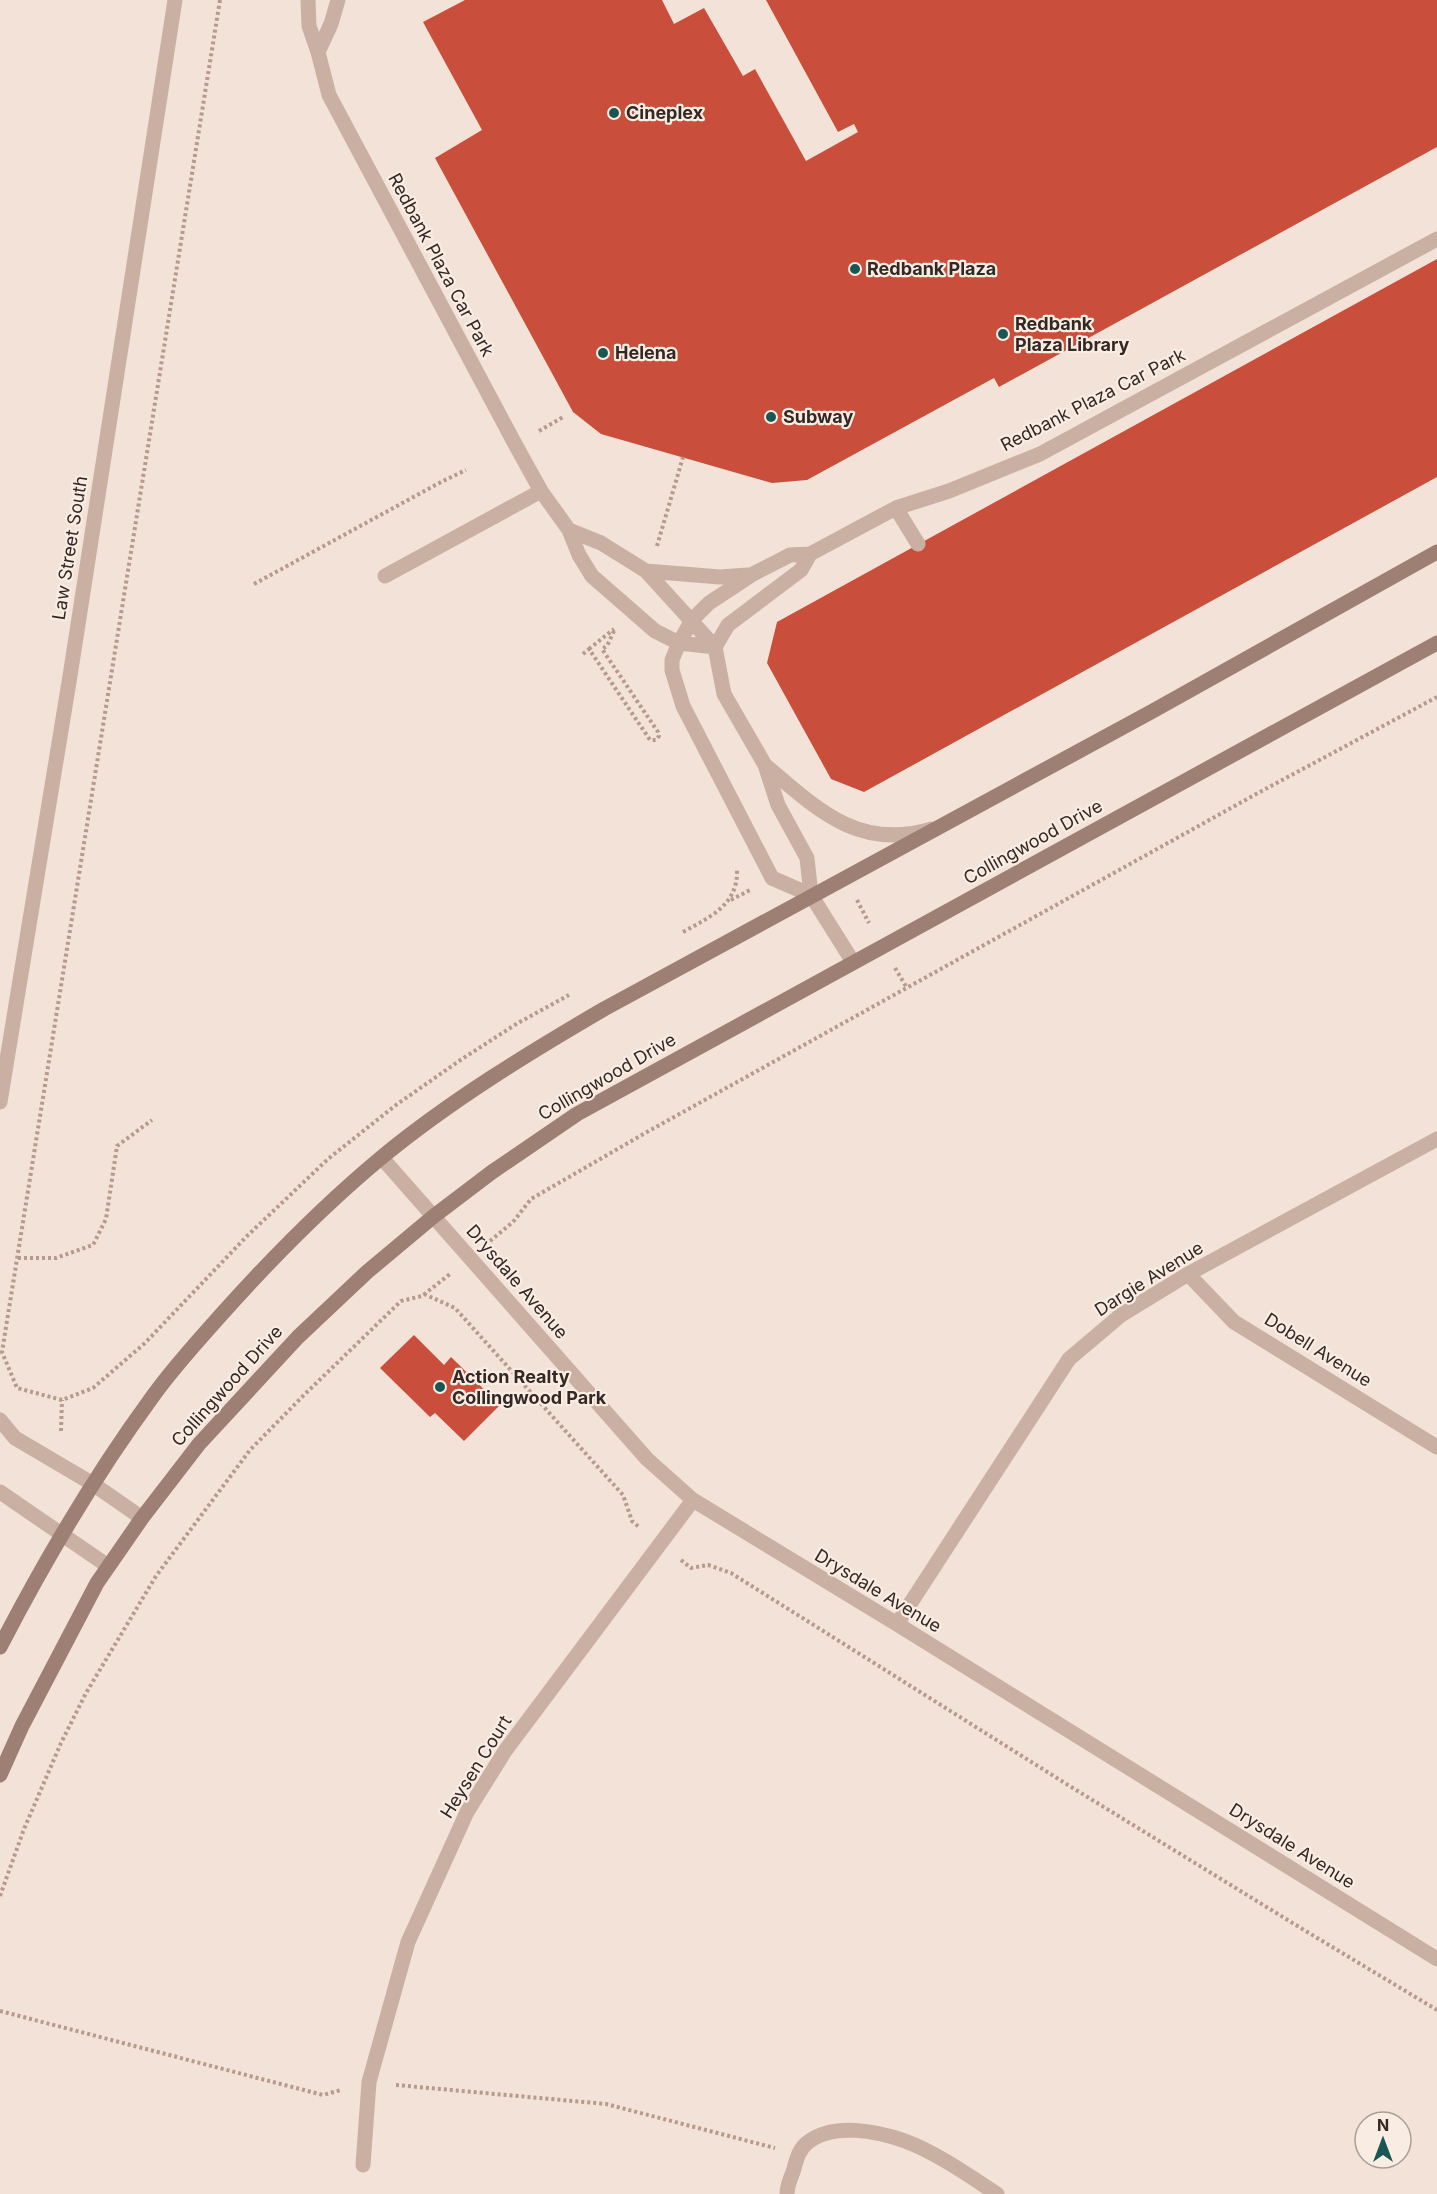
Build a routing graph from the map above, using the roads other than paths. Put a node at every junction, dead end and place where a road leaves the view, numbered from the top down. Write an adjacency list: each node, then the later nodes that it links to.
1 (175, 0): 23 (street, Law Street South)
2 (308, 0): 4 (street, Redbank Plaza Car Park)
3 (338, 0): 4 (street)
4 (318, 52): 6 (street, Redbank Plaza Car Park)
5 (1437, 239): 7 (street, Redbank Plaza Car Park)
6 (541, 491): 8 (street, Redbank Plaza Car Park); 14 (street)
7 (897, 508): 9 (street); 11 (street, Redbank Plaza Car Park)
8 (569, 530): 12 (street); 16 (street, Redbank Plaza Car Park)
9 (918, 544)
10 (1437, 552): 20 (main road)
11 (810, 554): 13 (street, Redbank Plaza Car Park); 18 (street)
12 (646, 572): 13 (street); 15 (street)
13 (753, 574): 15 (street, Redbank Plaza Car Park)
14 (386, 576)
15 (692, 620): 16 (street, Redbank Plaza Car Park); 18 (street)
16 (679, 643): 18 (street); 21 (street, Redbank Plaza Car Park)
17 (1437, 643): 22 (main road, Collingwood Drive)
18 (715, 647): 19 (street)
19 (765, 765): 20 (street); 21 (street)
20 (940, 826): 21 (main road)
21 (811, 895): 22 (street); 25 (main road)
22 (853, 962): 26 (main road, Collingwood Drive)
23 (0, 1102)
24 (1437, 1139): 27 (street, Dargie Avenue)
25 (382, 1158): 26 (street, Drysdale Avenue); 30 (main road)
26 (434, 1216): 32 (street, Drysdale Avenue); 33 (main road, Collingwood Drive)
27 (1188, 1274): 29 (street, Dobell Avenue); 36 (street, Dargie Avenue)
28 (0, 1420): 30 (street)
29 (1437, 1447)
30 (93, 1484): 33 (street); 34 (main road)
31 (0, 1492): 34 (street)
32 (693, 1500): 36 (street, Drysdale Avenue); 40 (street, Heysen Court)
33 (142, 1518): 35 (main road, Collingwood Drive)
34 (62, 1534): 35 (street); 37 (main road)
35 (108, 1566): 38 (main road, Collingwood Drive)
36 (897, 1624): 39 (street, Drysdale Avenue)
37 (0, 1647)
38 (0, 1775)
39 (1437, 1959)
40 (363, 2165)
41 (787, 2194): 42 (street)
42 (997, 2194)

